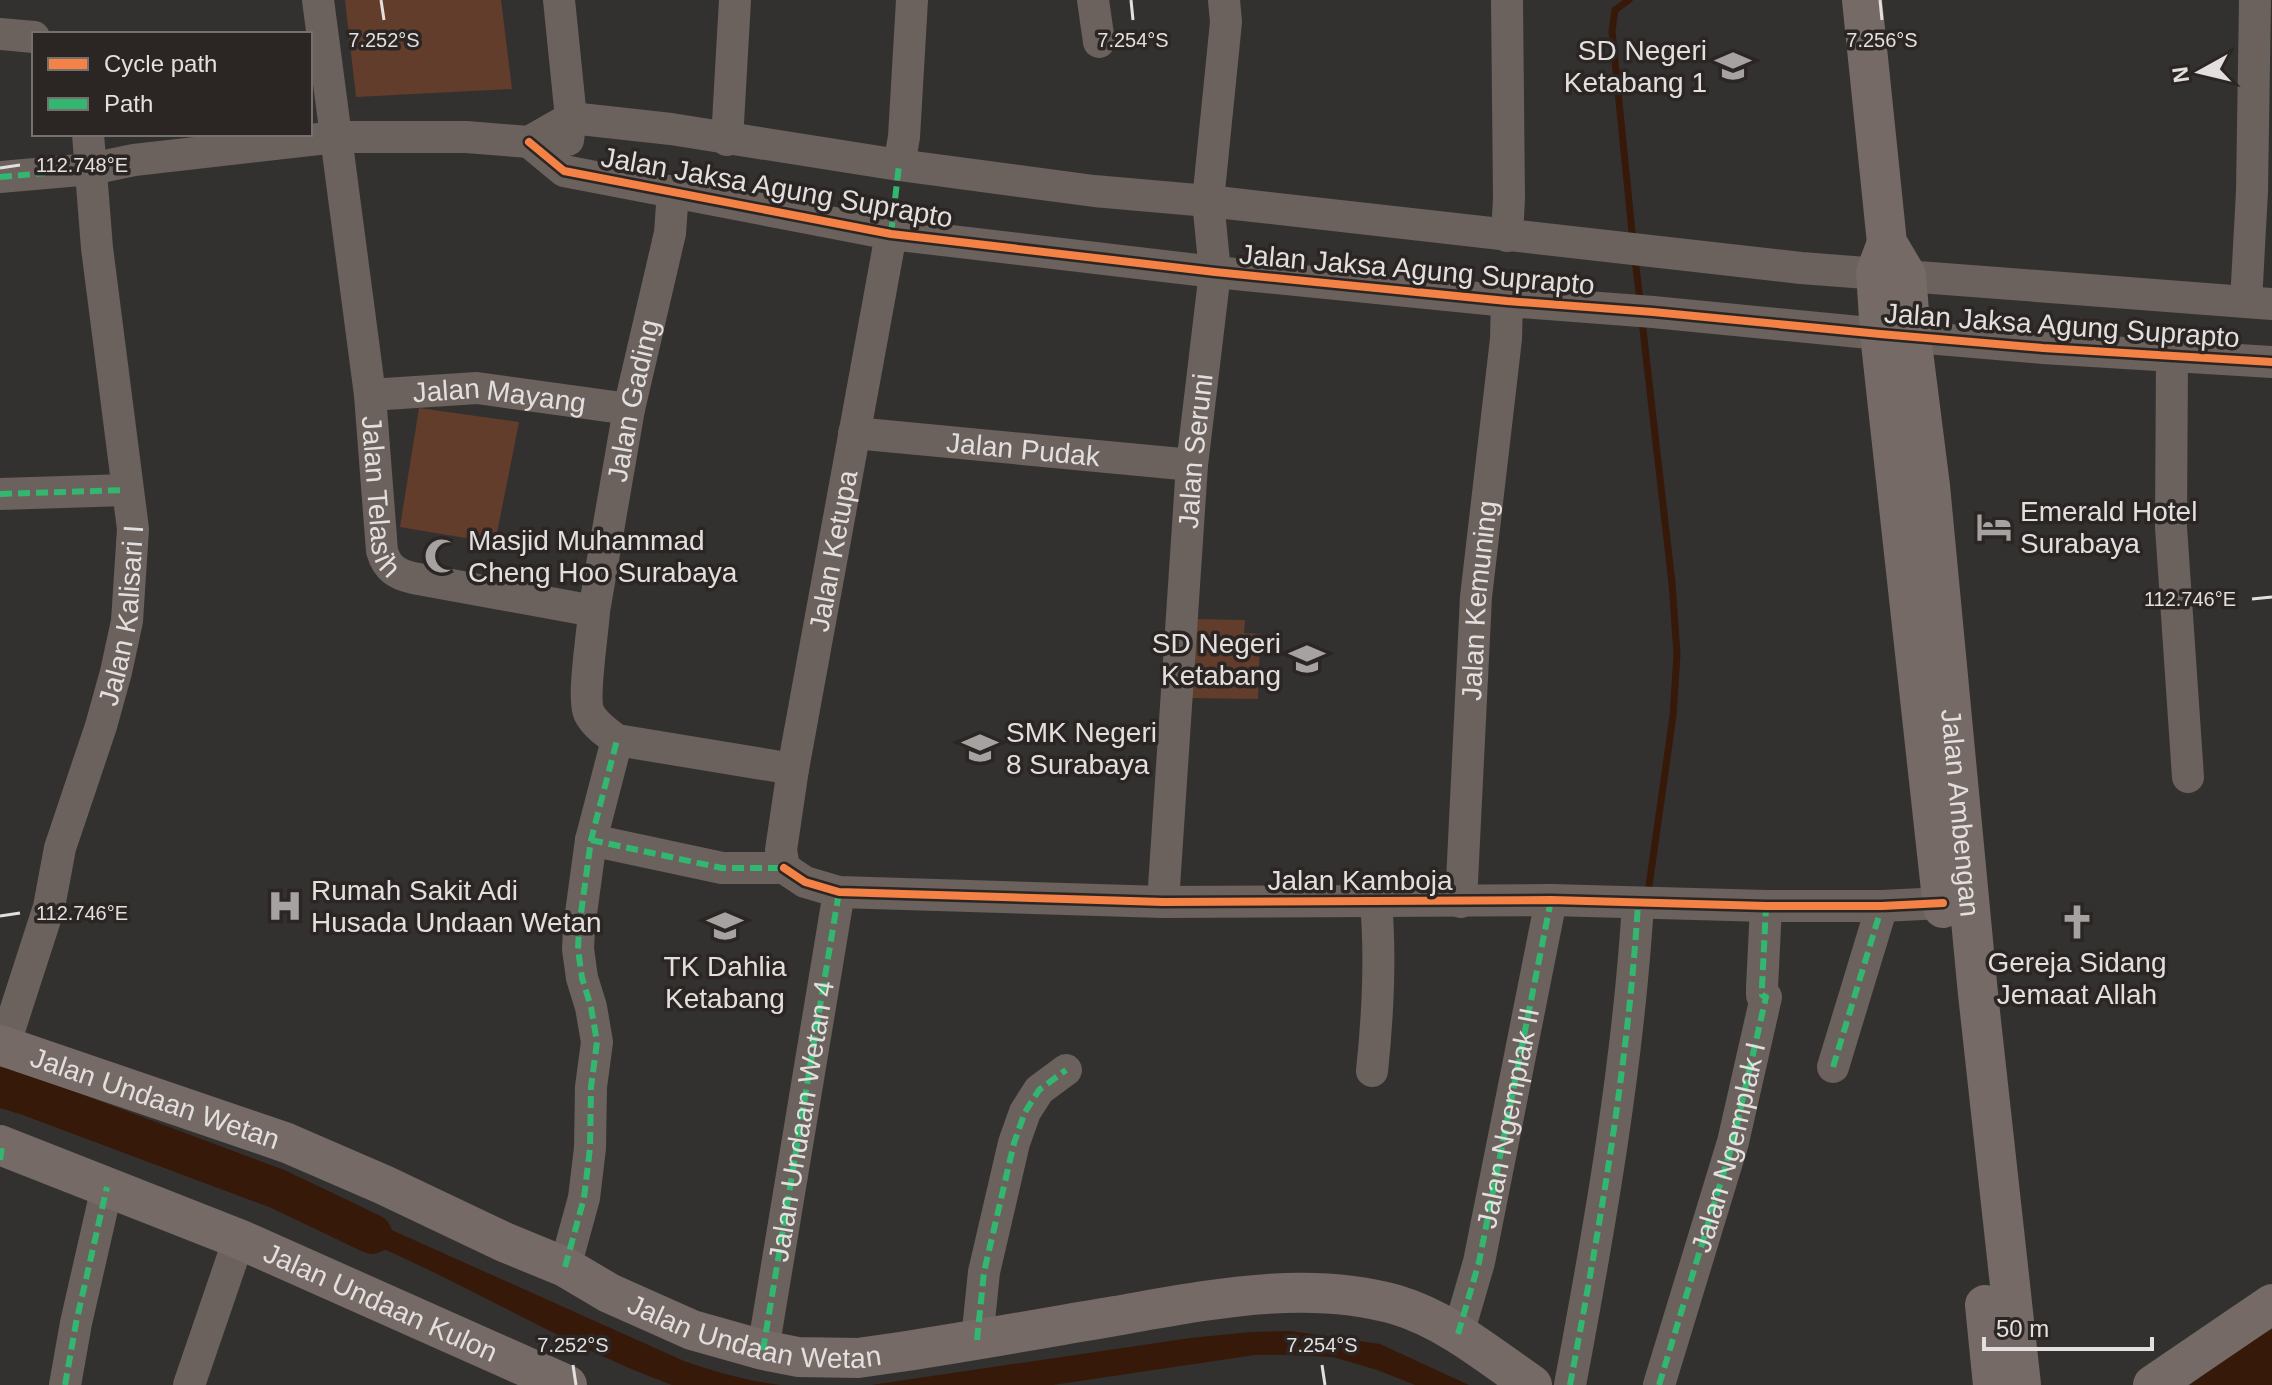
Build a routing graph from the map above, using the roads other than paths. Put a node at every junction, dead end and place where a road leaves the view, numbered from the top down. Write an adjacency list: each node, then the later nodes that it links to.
1 (318, 0): 15 (street, Jalan Telasih)
2 (559, 0): 13 (street)
3 (735, 0): 16 (street)
4 (912, 0): 18 (street)
5 (1093, 0): 12 (street)
6 (1224, 0): 23 (street, Jalan Seruni)
7 (1507, 0): 25 (street)
8 (1862, 0): 26 (main road, Jalan Ambengan)
9 (2255, 0): 29 (street)
10 (0, 34): 11 (street)
11 (32, 37)
12 (1099, 42)
13 (571, 118): 16 (street, Jalan Jaksa Agung Suprapto); 17 (street); 20 (street)
14 (88, 136): 19 (street, Jalan Kalisari I)
15 (336, 137): 17 (street); 19 (street); 33 (street, Jalan Telasih)
16 (727, 140): 18 (street, Jalan Jaksa Agung Suprapto)
17 (529, 142): 20 (street)
18 (899, 165): 23 (street, Jalan Jaksa Agung Suprapto)
19 (91, 169): 21 (street); 37 (street, Jalan Kalisari I)
20 (564, 171): 22 (street, Jalan Jaksa Agung Suprapto)
21 (0, 177)
22 (673, 191): 24 (street, Jalan Jaksa Agung Suprapto); 34 (street, Jalan Gading)
23 (1208, 201): 25 (street, Jalan Jaksa Agung Suprapto); 27 (street, Jalan Seruni)
24 (891, 234): 27 (street, Jalan Jaksa Agung Suprapto); 35 (street, Jalan Ketupa)
25 (1507, 236): 26 (street, Jalan Jaksa Agung Suprapto)
26 (1890, 264): 29 (street, Jalan Jaksa Agung Suprapto); 30 (main road, Jalan Ambengan)
27 (1215, 272): 28 (street, Jalan Jaksa Agung Suprapto); 36 (street, Jalan Seruni)
28 (1507, 301): 30 (street, Jalan Jaksa Agung Suprapto); 49 (street, Jalan Kemuning)
29 (2259, 303)
30 (1896, 335): 31 (street, Jalan Jaksa Agung Suprapto); 50 (main road, Jalan Ambengan); 66 (main road, Jalan Ambengan)
31 (2172, 356): 32 (street, Jalan Jaksa Agung Suprapto); 42 (street)
32 (2272, 362)
33 (370, 395): 34 (street, Jalan Mayang); 39 (street, Jalan Telasih)
34 (629, 409): 39 (street, Jalan Gading)
35 (854, 433): 36 (street, Jalan Pudak); 41 (street, Jalan Ketupa)
36 (1192, 465): 47 (street, Jalan Seruni)
37 (126, 490): 38 (street); 54 (street, Jalan Kalisari I)
38 (0, 494)
39 (594, 611): 40 (street)
40 (617, 740): 41 (street); 43 (street)
41 (793, 769): 44 (street, Jalan Ketupa)
42 (2188, 777)
43 (591, 840): 44 (street); 61 (street)
44 (784, 868): 45 (street, Jalan Kamboja)
45 (839, 892): 47 (street, Jalan Kamboja); 65 (street, Jalan Undaan Wetan 4)
46 (1551, 900): 49 (street, Jalan Kamboja); 51 (street, Jalan Kamboja); 63 (street, Jalan Ngemplak II)
47 (1163, 902): 48 (street, Jalan Kamboja)
48 (1376, 902): 49 (street, Jalan Kamboja); 57 (street)
49 (1461, 902)
50 (1943, 903): 53 (street, Jalan Kamboja); 66 (main road, Jalan Ambengan)
51 (1644, 904): 52 (street, Jalan Kamboja); 71 (street)
52 (1766, 906): 53 (street, Jalan Kamboja); 72 (street, Jalan Ngemplak I)
53 (1882, 906): 55 (street)
54 (2, 1046): 61 (main road, Jalan Undaan Wetan)
55 (1833, 1067)
56 (1066, 1070): 64 (street)
57 (1372, 1071)
58 (1, 1150): 59 (main road, Jalan Undaan Kulon)
59 (107, 1187): 60 (main road, Jalan Undaan Kulon); 67 (street)
60 (239, 1239): 68 (street, Jalan Undaan Kulon); 69 (main road, Jalan Undaan Kulon)
61 (565, 1267): 65 (main road, Jalan Undaan Wetan)
62 (2272, 1304): 73 (main road)
63 (1458, 1334): 64 (main road, Jalan Undaan Wetan); 70 (main road, Jalan Undaan Wetan)
64 (977, 1340): 65 (main road, Jalan Undaan Wetan)
65 (763, 1350)
66 (2015, 1384)
67 (65, 1385)
68 (189, 1385)
69 (567, 1385)
70 (1532, 1385)
71 (1570, 1385)
72 (1659, 1385)
73 (2153, 1385)

